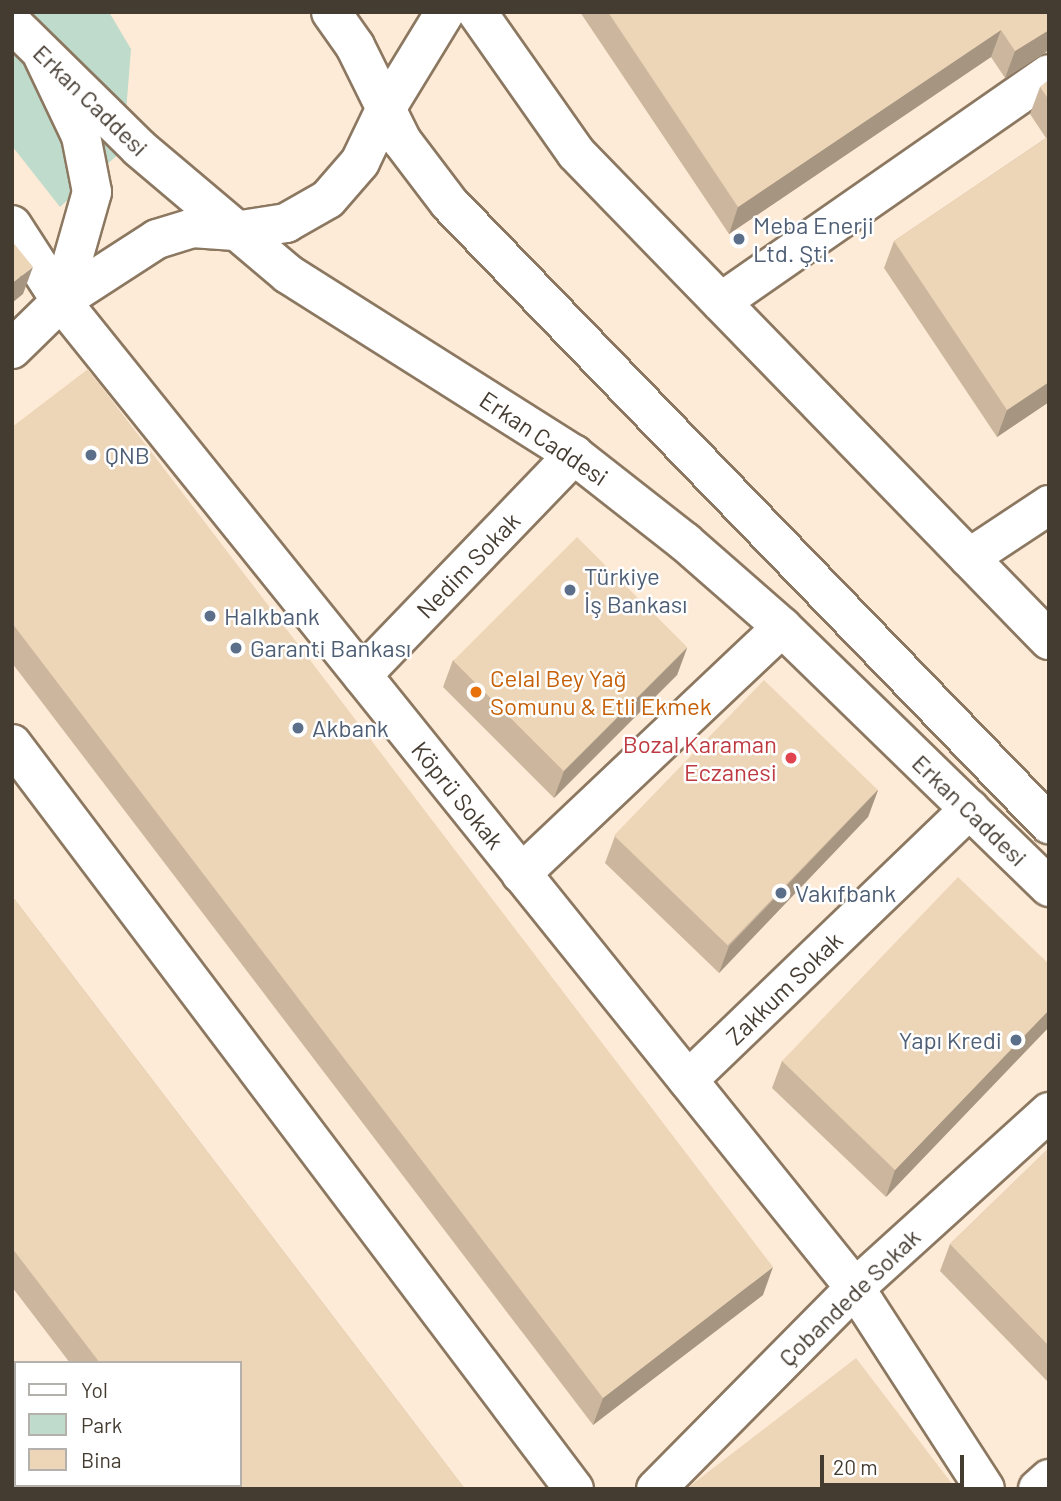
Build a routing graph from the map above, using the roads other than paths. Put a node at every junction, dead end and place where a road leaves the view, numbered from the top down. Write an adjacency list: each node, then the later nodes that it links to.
1 (331, 12): 7 (street, Erkan Caddesi)
2 (445, 12): 7 (street)
3 (477, 12): 11 (street)
4 (12, 23): 5 (street, Erkan Caddesi)
5 (41, 53): 9 (street, Erkan Caddesi); 10 (street)
6 (1049, 74): 11 (street)
7 (384, 112): 9 (street); 21 (street, Erkan Caddesi)
8 (12, 225): 10 (street, Köprü Sokak)
9 (235, 231): 10 (street); 13 (street, Erkan Caddesi)
10 (61, 301): 12 (street); 18 (street, Köprü Sokak)
11 (721, 302): 15 (street)
12 (12, 349)
13 (574, 455): 16 (street, Erkan Caddesi); 18 (street, Nedim Sokak)
14 (1049, 505): 15 (street)
15 (969, 558): 17 (street)
16 (782, 626): 20 (street, Erkan Caddesi); 22 (street)
17 (1049, 640)
18 (362, 675): 22 (street, Köprü Sokak)
19 (12, 744): 28 (street)
20 (970, 810): 23 (street, Erkan Caddesi); 24 (street, Zakkum Sokak)
21 (1049, 824)
22 (522, 874): 24 (street, Köprü Sokak)
23 (1049, 887)
24 (688, 1080): 26 (street, Köprü Sokak)
25 (1049, 1112): 26 (street, Çobandede Sokak)
26 (855, 1288): 29 (street, Çobandede Sokak); 30 (street, Köprü Sokak)
27 (1049, 1479): 31 (street)
28 (574, 1489)
29 (656, 1489)
30 (985, 1489)
31 (1038, 1489)

